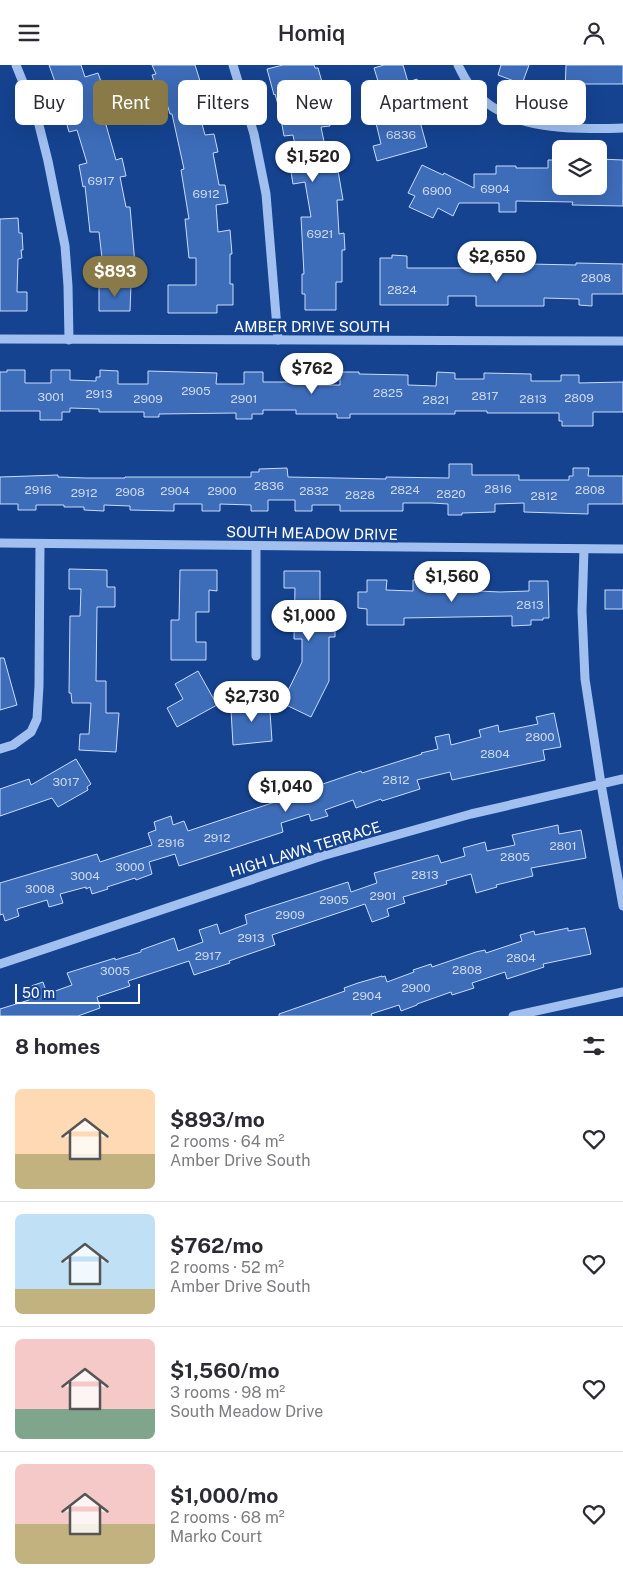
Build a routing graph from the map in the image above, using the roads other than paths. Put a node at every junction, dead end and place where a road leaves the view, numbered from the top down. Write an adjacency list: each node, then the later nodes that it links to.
1 (16, 65): 6 (street)
2 (233, 65): 7 (street)
3 (458, 65): 4 (street)
4 (623, 128)
5 (0, 339): 6 (street, AMBER DRIVE SOUTH)
6 (69, 340): 7 (street, AMBER DRIVE SOUTH)
7 (278, 340): 8 (street, AMBER DRIVE SOUTH)
8 (623, 341)
9 (0, 543): 10 (street, SOUTH MEADOW DRIVE)
10 (40, 544): 11 (street, SOUTH MEADOW DRIVE); 15 (street)
11 (256, 546): 12 (street, SOUTH MEADOW DRIVE); 14 (street)
12 (584, 549): 13 (street, SOUTH MEADOW DRIVE); 17 (street)
13 (623, 549)
14 (256, 656)
15 (0, 749)
16 (623, 779): 17 (street, HIGH LAWN TERRACE)
17 (602, 784): 18 (street); 19 (street, HIGH LAWN TERRACE)
18 (623, 906)
19 (0, 964)
20 (623, 992): 21 (street)
21 (513, 1016)

